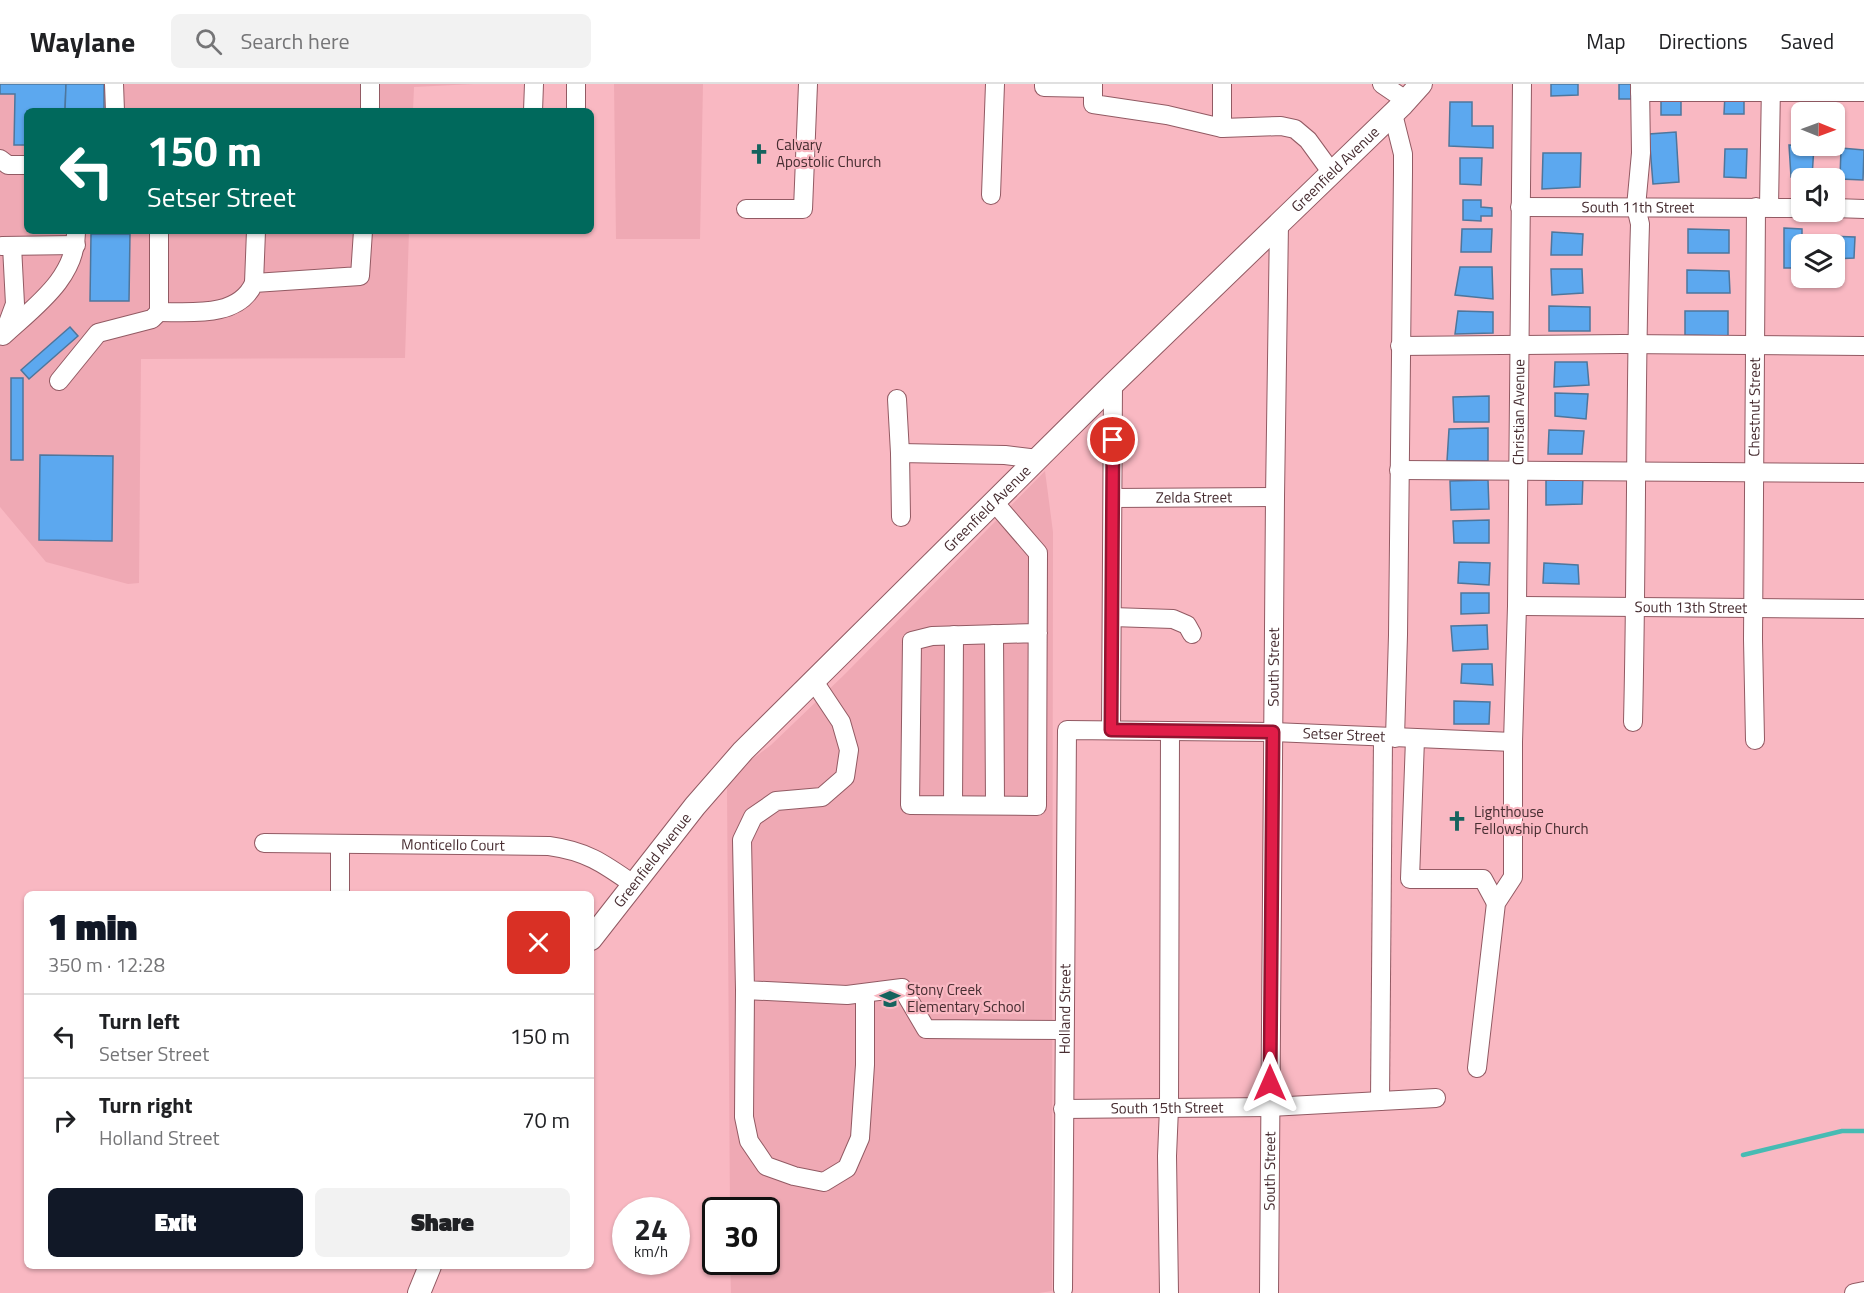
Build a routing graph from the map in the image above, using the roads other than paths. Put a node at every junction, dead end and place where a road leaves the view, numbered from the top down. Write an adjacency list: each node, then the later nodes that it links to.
1 (114, 84): 17 (street)
2 (370, 84): 18 (street)
3 (534, 84): 19 (street)
4 (576, 84): 20 (street)
5 (808, 84): 32 (street)
6 (995, 84): 25 (street)
7 (1044, 84): 12 (street)
8 (1222, 84): 21 (street)
9 (1382, 84): 16 (street)
10 (1430, 84): 16 (main road, Greenfield Avenue)
11 (1522, 84): 26 (street, Christian Avenue)
12 (1093, 86): 21 (street)
13 (1640, 88): 14 (street); 27 (street)
14 (1771, 88): 15 (street); 28 (street, Chestnut Street)
15 (1864, 92)
16 (1407, 100): 24 (main road, Greenfield Avenue); 45 (street)
17 (115, 108)
18 (370, 108)
19 (533, 108)
20 (576, 108)
21 (1222, 128): 24 (street)
22 (0, 159): 23 (street)
23 (24, 165)
24 (1332, 172): 33 (main road, Greenfield Avenue)
25 (991, 195)
26 (1520, 207): 27 (street, South 11th Street); 44 (street, Christian Avenue)
27 (1636, 207): 28 (street, South 11th Street); 42 (street)
28 (1762, 207): 29 (street, South 11th Street); 43 (street, Chestnut Street)
29 (1791, 208)
30 (1845, 208): 31 (street)
31 (1864, 208)
32 (746, 209)
33 (1279, 223): 48 (main road, Greenfield Avenue); 57 (street, South Street)
34 (159, 234): 40 (street)
35 (256, 234): 39 (street)
36 (363, 234): 39 (street)
37 (76, 238): 38 (street); 41 (street)
38 (6, 246): 41 (street)
39 (254, 283): 40 (street)
40 (159, 312): 47 (street)
41 (2, 338)
42 (1636, 344): 43 (street); 44 (street); 54 (street)
43 (1755, 344): 46 (street); 55 (street, Chestnut Street)
44 (1519, 345): 45 (street); 52 (street, Christian Avenue)
45 (1400, 346): 53 (street)
46 (1864, 346)
47 (59, 381)
48 (1113, 384): 51 (main road, Greenfield Avenue); 58 (street)
49 (897, 399): 50 (street)
50 (900, 453): 51 (street); 60 (street)
51 (1038, 459): 59 (main road, Greenfield Avenue)
52 (1518, 469): 53 (street); 54 (street); 61 (street, Christian Avenue)
53 (1399, 470): 76 (street)
54 (1637, 471): 55 (street); 62 (street)
55 (1754, 472): 56 (street); 63 (street, Chestnut Street)
56 (1864, 473)
57 (1275, 497): 58 (street, Zelda Street); 75 (street, South Street)
58 (1113, 498): 65 (street)
59 (994, 502): 66 (street); 70 (main road, Greenfield Avenue)
60 (901, 517)
61 (1517, 606): 62 (street, South 13th Street); 79 (street, Christian Avenue)
62 (1637, 607): 63 (street, South 13th Street); 71 (street)
63 (1753, 608): 64 (street, South 13th Street); 78 (street, Chestnut Street)
64 (1864, 609)
65 (1112, 617): 68 (street); 73 (street)
66 (1038, 633): 67 (street); 81 (street)
67 (994, 634): 69 (street); 81 (street)
68 (1192, 634)
69 (954, 635): 80 (street); 80 (street)
70 (813, 680): 84 (main road, Greenfield Avenue); 88 (street)
71 (1633, 722)
72 (1067, 730): 73 (street, Setser Street); 90 (street, Holland Street)
73 (1111, 730): 74 (street, Setser Street)
74 (1170, 731): 75 (street, Setser Street); 95 (street)
75 (1273, 732): 76 (street, Setser Street); 94 (street, South Street)
76 (1389, 738): 77 (street, Setser Street); 93 (street)
77 (1415, 739): 79 (street, Setser Street); 86 (street)
78 (1755, 740)
79 (1513, 742): 86 (street, Christian Avenue)
80 (953, 805): 81 (street)
81 (994, 806)
82 (264, 843): 83 (street, Monticello Court)
83 (340, 844): 84 (street, Monticello Court); 85 (street)
84 (633, 884): 87 (main road, Greenfield Avenue)
85 (339, 891)
86 (1496, 903): 91 (street)
87 (594, 935)
88 (745, 990): 89 (street); 89 (street)
89 (865, 993): 90 (street)
90 (1064, 1030): 96 (street, Holland Street)
91 (1477, 1068)
92 (1436, 1098): 93 (street, South 15th Street)
93 (1380, 1101): 94 (street, South 15th Street)
94 (1270, 1107): 95 (street, South 15th Street); 102 (street, South Street)
95 (1169, 1108): 96 (street, South 15th Street); 101 (street)
96 (1063, 1109): 98 (street, Holland Street)
97 (429, 1269): 100 (main road)
98 (1062, 1288)
99 (1864, 1291): 103 (street)
100 (419, 1293)
101 (1169, 1293)
102 (1269, 1293)
103 (1854, 1293)

